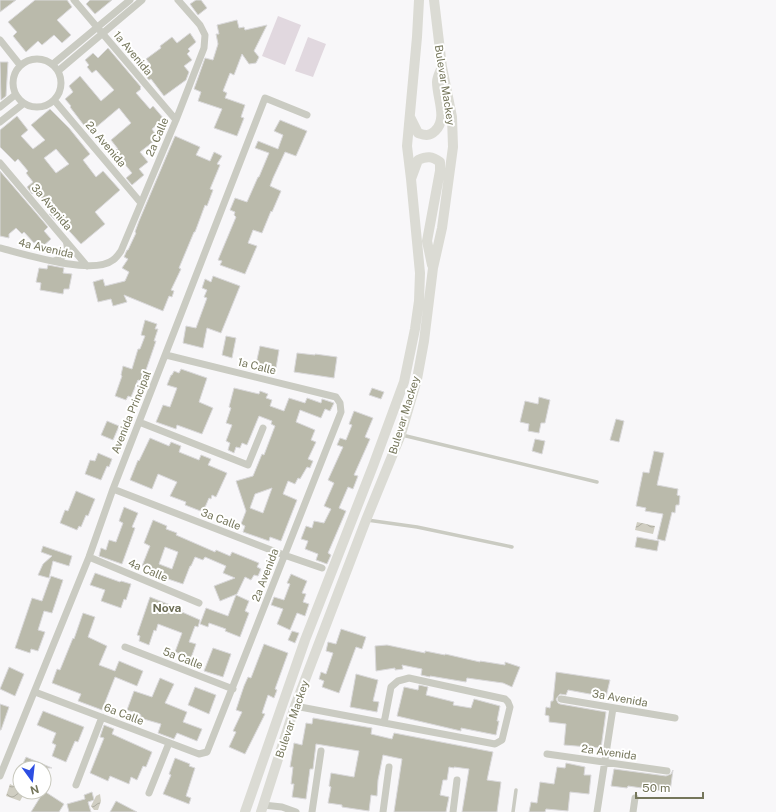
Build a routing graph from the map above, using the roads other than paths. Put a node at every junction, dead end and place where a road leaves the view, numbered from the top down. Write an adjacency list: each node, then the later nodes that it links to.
1 (74, 0): 7 (street, 1a Avenida)
2 (130, 0): 7 (street)
3 (142, 0): 8 (street)
4 (178, 0): 20 (street, 2a Calle)
5 (419, 0): 19 (main road, Bulevar Mackey)
6 (434, 0): 12 (main road, Bulevar Mackey)
7 (98, 27): 8 (street, 1a Avenida); 10 (street)
8 (102, 34): 13 (street); 20 (street, 1a Avenida)
9 (0, 40): 11 (street)
10 (53, 64): 11 (street); 13 (street)
11 (20, 65): 14 (street)
12 (442, 67): 19 (main road); 29 (main road, Bulevar Mackey)
13 (58, 71): 15 (street)
14 (15, 95): 16 (street); 17 (street)
15 (54, 100): 16 (street); 24 (street, 2a Avenida)
16 (23, 104): 21 (street)
17 (0, 107)
18 (307, 115): 30 (street, Avenida Principal)
19 (410, 117): 23 (main road, Bulevar Mackey)
20 (176, 120): 24 (street, 2a Calle)
21 (0, 122)
22 (0, 163): 25 (street, 3a Avenida)
23 (411, 179): 29 (main road); 66 (main road, Bulevar Mackey)
24 (141, 203): 28 (street, 2a Calle)
25 (66, 241): 27 (street); 28 (street, 3a Avenida)
26 (0, 248): 27 (street, 4a Avenida)
27 (54, 261): 28 (street, 4a Avenida)
28 (87, 266)
29 (433, 268): 34 (main road, Bulevar Mackey)
30 (166, 355): 31 (street, 1a Calle); 32 (street, Avenida Principal)
31 (340, 403): 39 (street, 2a Avenida)
32 (139, 422): 33 (street); 36 (street, Avenida Principal)
33 (263, 428)
34 (400, 434): 35 (lane); 37 (main road, Bulevar Mackey)
35 (596, 482)
36 (113, 489): 39 (street, 3a Calle); 40 (street, Avenida Principal)
37 (366, 520): 38 (lane); 47 (main road, Bulevar Mackey)
38 (512, 547)
39 (284, 555): 41 (street, 3a Calle); 44 (street, 2a Avenida)
40 (89, 557): 42 (street, 4a Calle); 45 (street, Avenida Principal)
41 (322, 568)
42 (199, 603)
43 (125, 647): 44 (street, 5a Calle)
44 (233, 689): 54 (street, 2a Avenida)
45 (35, 692): 49 (street, 6a Calle); 59 (street, Avenida Principal)
46 (561, 699): 48 (street, 3a Avenida)
47 (295, 706): 51 (street); 65 (main road, Bulevar Mackey)
48 (613, 708): 50 (street, 3a Avenida); 56 (street)
49 (102, 717): 52 (street, 6a Calle); 61 (street)
50 (675, 718)
51 (384, 723): 51 (street)
52 (169, 743): 54 (street, 6a Calle); 63 (street)
53 (321, 751): 69 (street)
54 (205, 753)
55 (547, 754): 56 (street, 2a Avenida)
56 (604, 762): 58 (street, 2a Avenida); 73 (street)
57 (389, 766): 70 (street)
58 (667, 771)
59 (0, 776)
60 (457, 780): 71 (street)
61 (76, 785)
62 (516, 790): 72 (lane)
63 (149, 793)
64 (635, 798): 74 (street)
65 (262, 808): 67 (street)
66 (244, 812)
67 (293, 812): 68 (street)
68 (296, 812)
69 (312, 812)
70 (382, 812)
71 (453, 812)
72 (513, 812)
73 (597, 812)
74 (633, 812)

